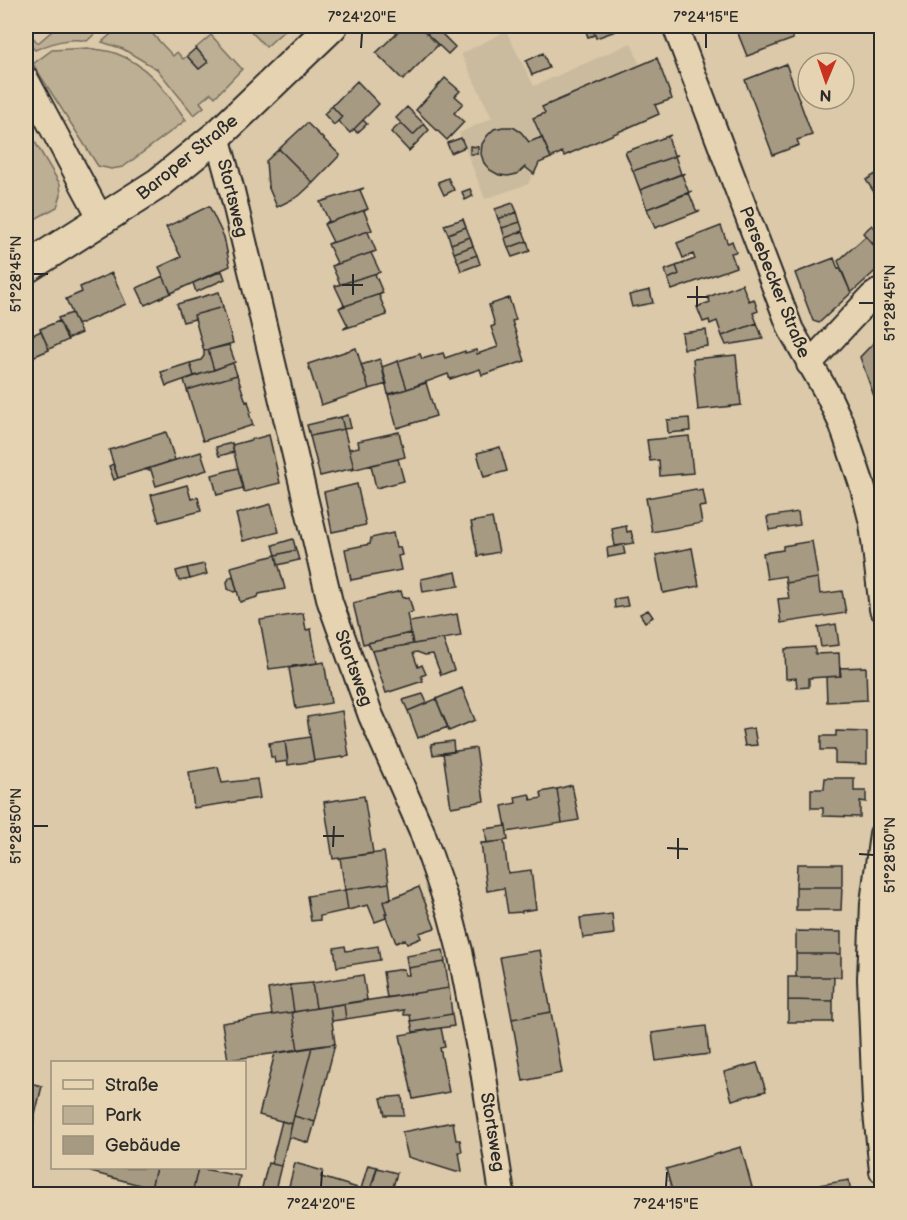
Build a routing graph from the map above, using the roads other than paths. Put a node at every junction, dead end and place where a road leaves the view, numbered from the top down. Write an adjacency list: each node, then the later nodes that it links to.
1 (332, 26): 4 (main road, Baroper Straße)
2 (675, 26): 8 (street, Persebecker Straße)
3 (26, 79): 5 (street)
4 (217, 136): 5 (main road, Baroper Straße); 12 (street, Stortsweg)
5 (102, 221): 6 (main road, Baroper Straße)
6 (26, 268)
7 (882, 289): 8 (street)
8 (808, 364): 9 (street, Persebecker Straße)
9 (882, 609)
10 (882, 834): 11 (street)
11 (882, 1171)
12 (502, 1194)

